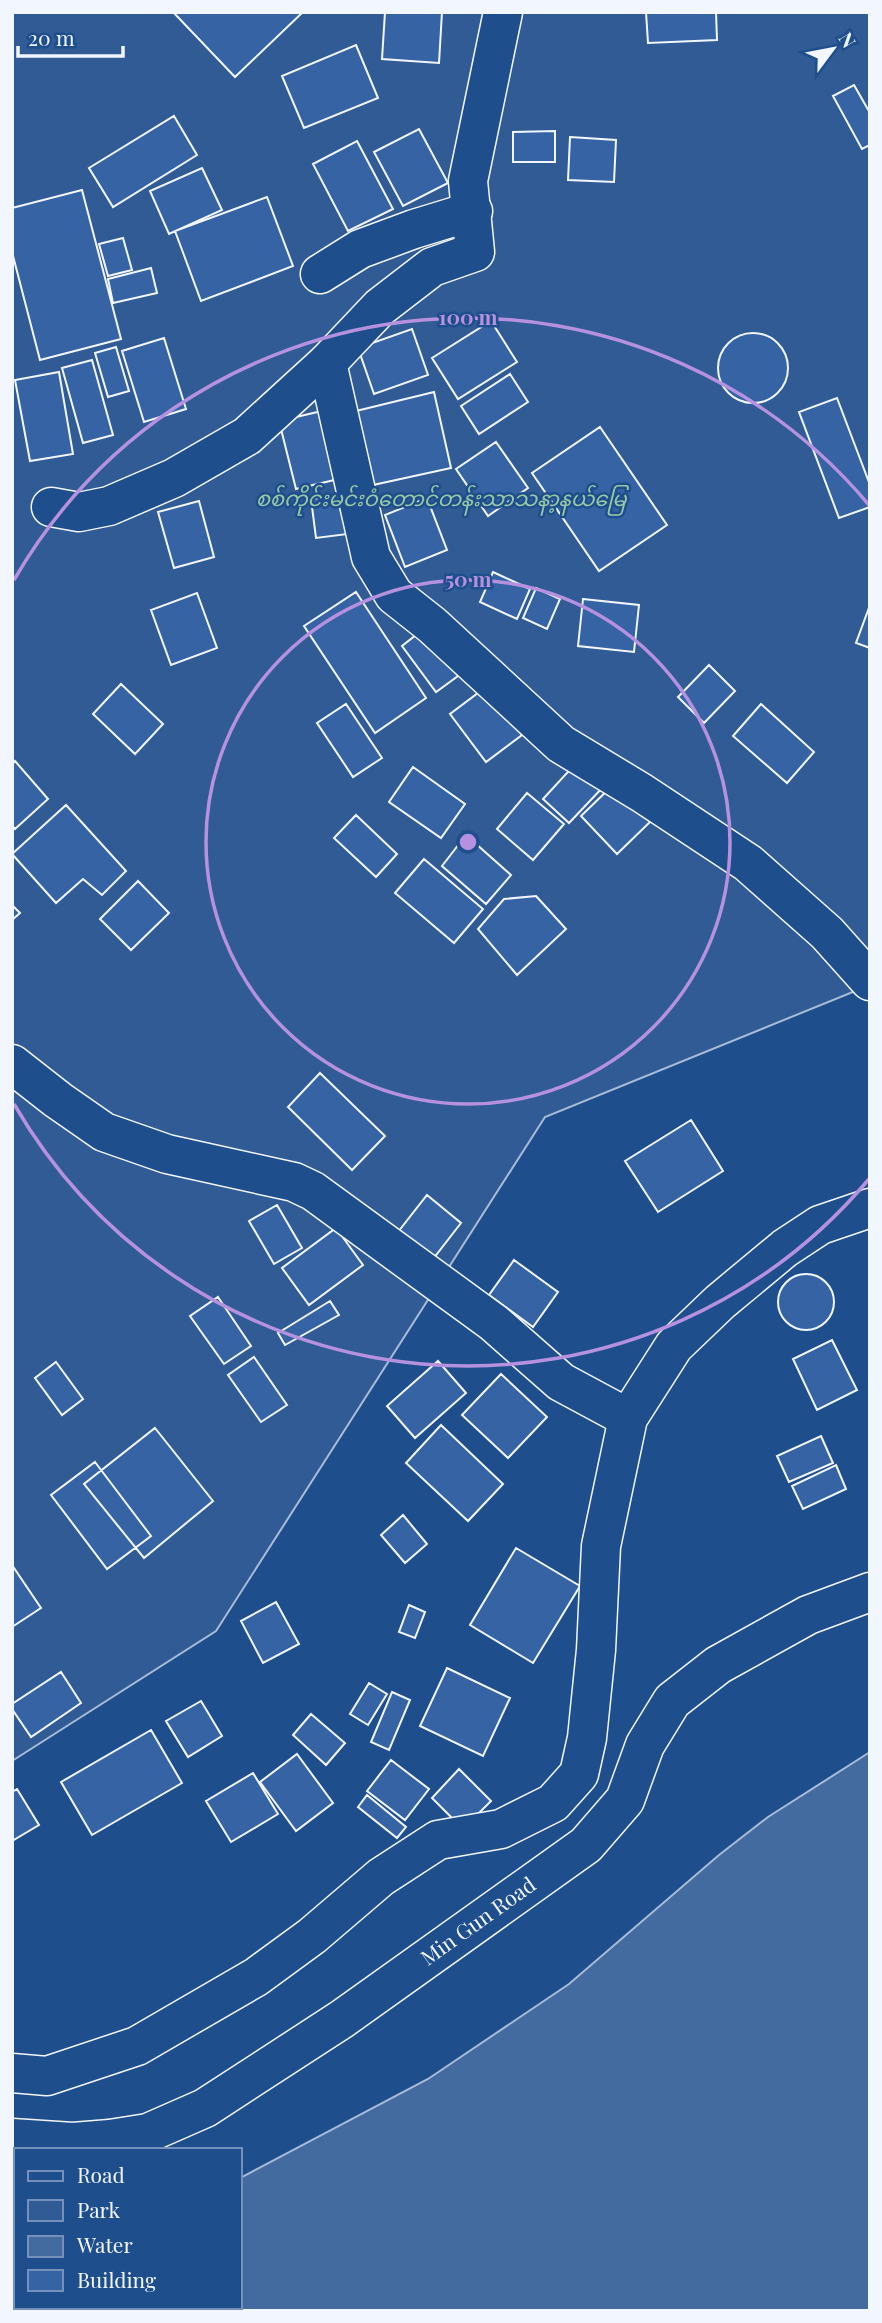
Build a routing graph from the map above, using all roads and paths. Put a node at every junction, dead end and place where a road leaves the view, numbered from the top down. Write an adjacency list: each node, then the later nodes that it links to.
1 (503, 12): 2 (street)
2 (473, 211): 3 (street); 4 (street)
3 (320, 274)
4 (327, 363): 5 (street); 6 (street)
5 (51, 507)
6 (870, 981)
7 (12, 1065): 9 (street)
8 (870, 1208): 9 (street)
9 (628, 1418): 11 (street)
10 (870, 1592): 12 (street, Min Gun Road)
11 (12, 2073)
12 (12, 2138)

